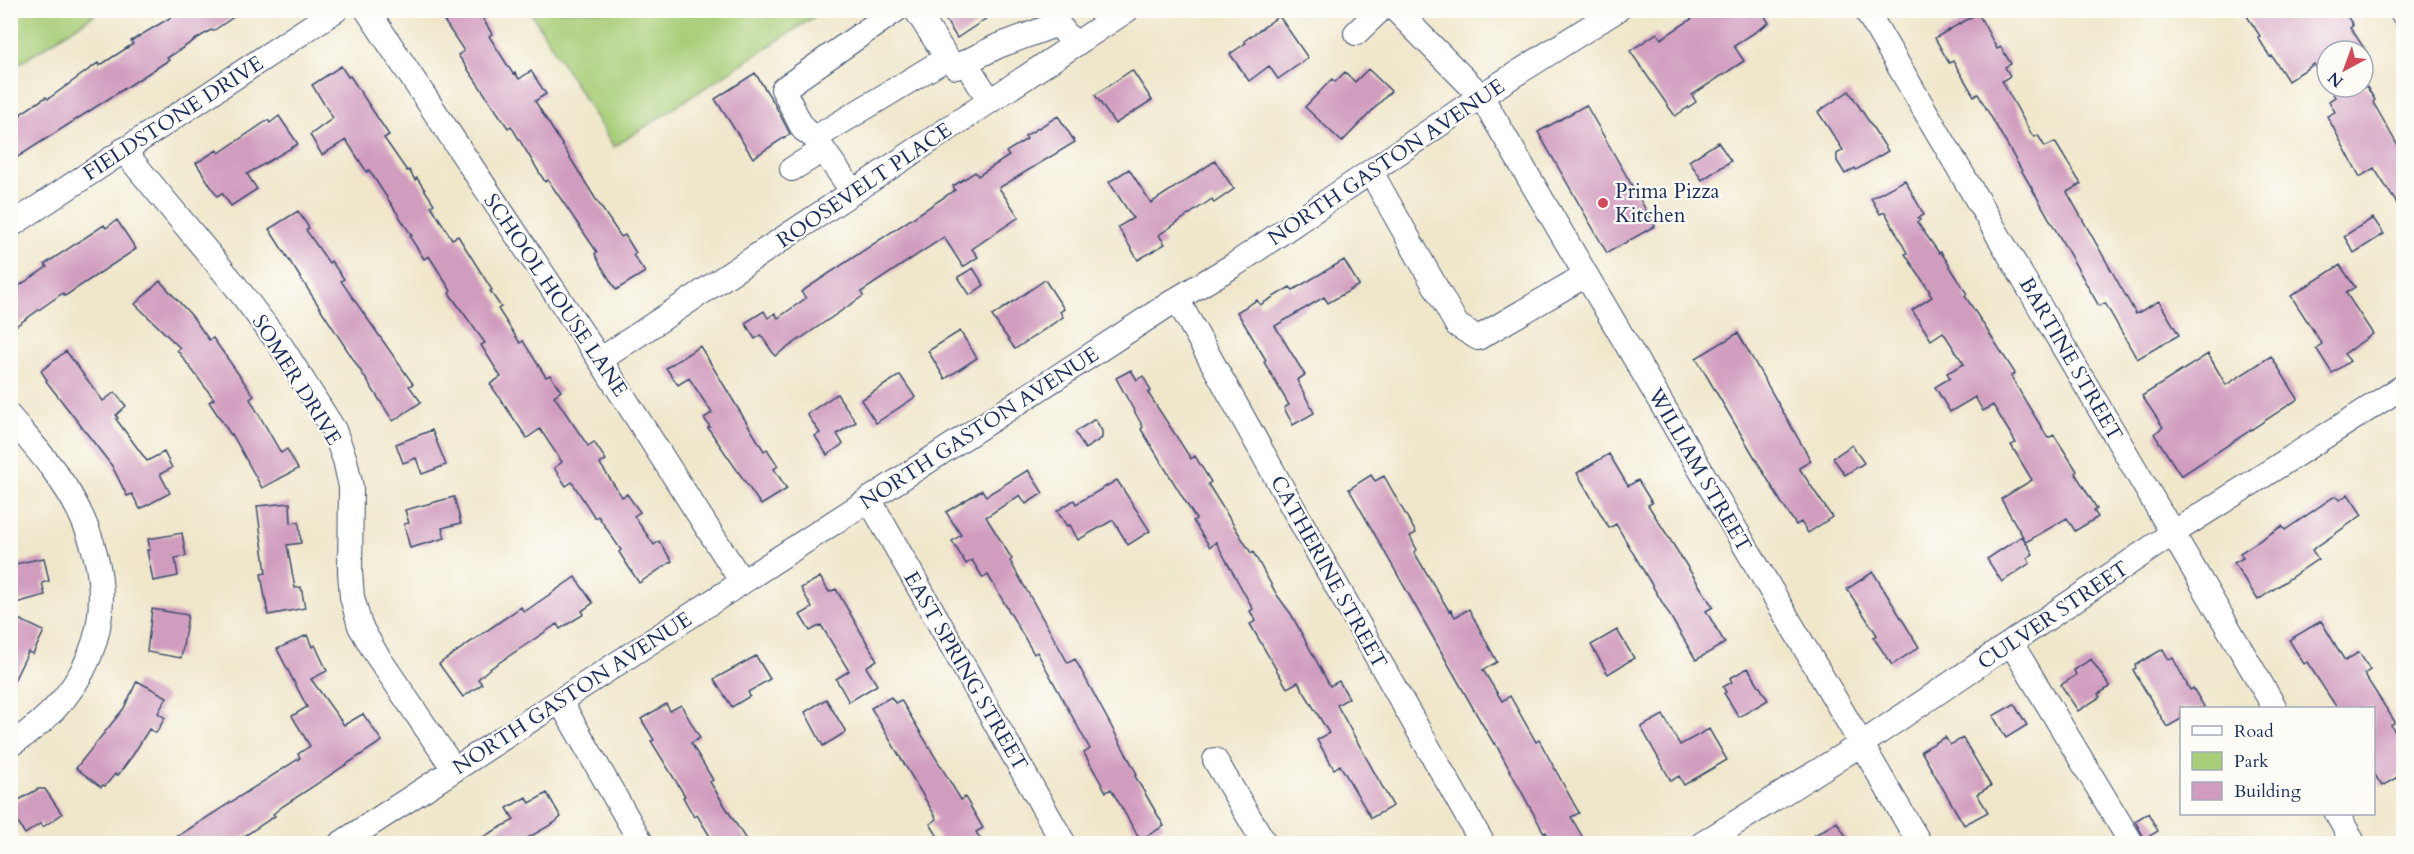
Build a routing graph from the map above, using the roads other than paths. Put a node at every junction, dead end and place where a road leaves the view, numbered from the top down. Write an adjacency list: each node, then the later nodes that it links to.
1 (336, 10): 18 (street, FIELDSTONE DRIVE)
2 (367, 10): 25 (street, SCHOOL HOUSE LANE)
3 (896, 10): 17 (street)
4 (916, 10): 14 (street)
5 (1127, 10): 13 (street, ROOSEVELT PLACE)
6 (1380, 10): 12 (street)
7 (1396, 10): 15 (street, WILLIAM STREET)
8 (1617, 10): 15 (street, NORTH GASTON AVENUE)
9 (1866, 10): 29 (street, BARTINE STREET)
10 (2401, 10): 11 (street)
11 (2403, 15)
12 (1356, 33)
13 (1075, 45): 14 (street); 16 (street, ROOSEVELT PLACE)
14 (956, 60): 16 (street); 17 (street)
15 (1482, 96): 20 (street, NORTH GASTON AVENUE); 23 (street, WILLIAM STREET)
16 (990, 101): 21 (street, ROOSEVELT PLACE)
17 (819, 144): 19 (street); 21 (street)
18 (123, 150): 22 (street, FIELDSTONE DRIVE); 37 (street, SOMER DRIVE)
19 (792, 169)
20 (1371, 172): 23 (street); 24 (street, NORTH GASTON AVENUE)
21 (853, 192): 25 (street, ROOSEVELT PLACE)
22 (10, 226)
23 (1586, 275): 34 (street, WILLIAM STREET)
24 (1177, 299): 28 (street, NORTH GASTON AVENUE); 43 (street, CATHERINE STREET)
25 (600, 360): 30 (street, SCHOOL HOUSE LANE)
26 (2403, 386): 29 (street, CULVER STREET)
27 (10, 417): 35 (street)
28 (869, 500): 30 (street, NORTH GASTON AVENUE); 41 (street, EAST SPRING STREET)
29 (2173, 533): 31 (street, CULVER STREET); 33 (street, BARTINE STREET)
30 (742, 582): 32 (street, NORTH GASTON AVENUE)
31 (2011, 643): 34 (street, CULVER STREET); 46 (street)
32 (560, 701): 37 (street, NORTH GASTON AVENUE); 40 (street)
33 (2275, 707)
34 (1863, 743): 44 (street, CULVER STREET); 45 (street, WILLIAM STREET)
35 (10, 745)
36 (1215, 760): 42 (street)
37 (454, 769): 39 (street, NORTH GASTON AVENUE)
38 (2338, 815): 47 (street)
39 (340, 843)
40 (642, 843)
41 (1064, 843)
42 (1265, 843)
43 (1483, 843)
44 (1702, 843)
45 (1920, 843)
46 (2132, 843)
47 (2354, 843)

